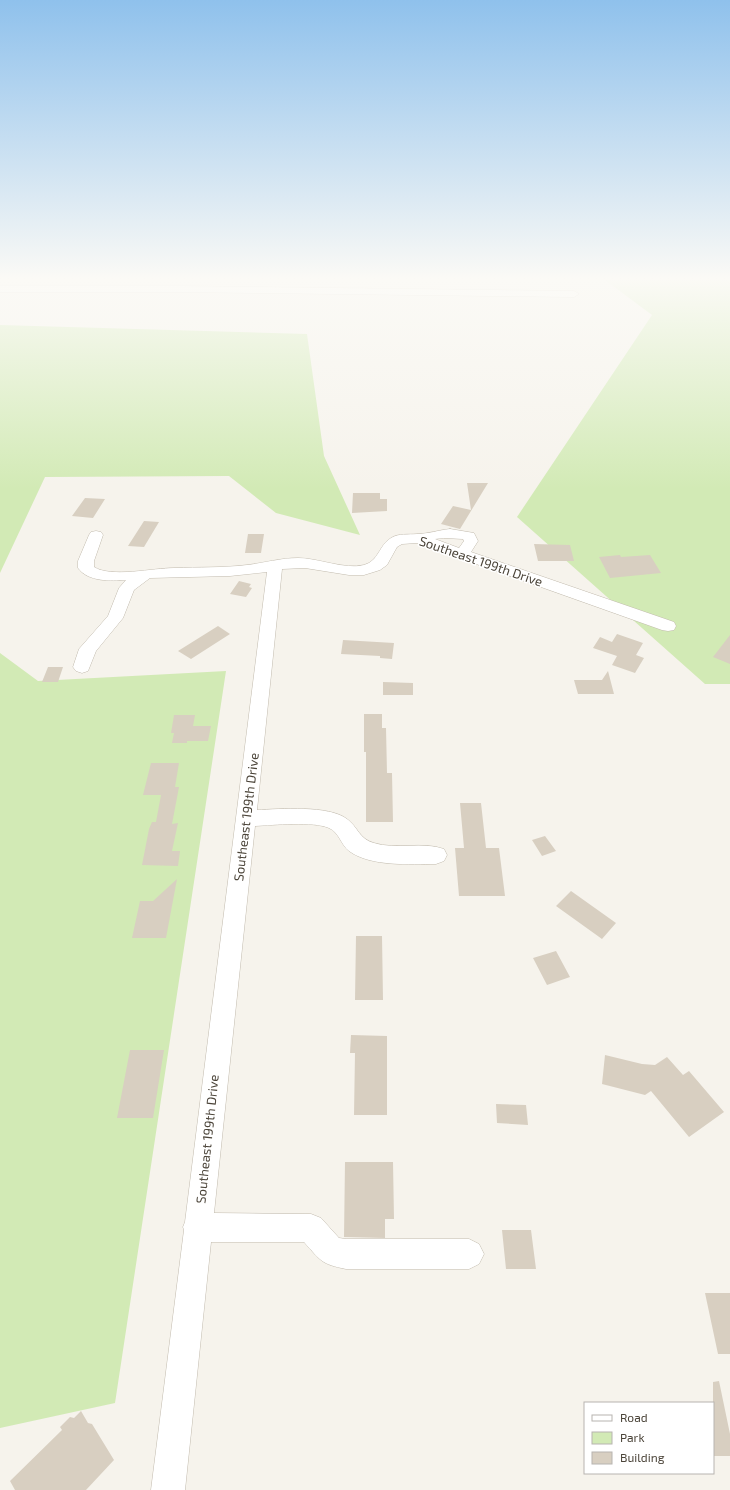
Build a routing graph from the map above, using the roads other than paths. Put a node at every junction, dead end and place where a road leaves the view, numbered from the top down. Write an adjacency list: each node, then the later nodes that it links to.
1 (96, 535): 3 (street)
2 (275, 566): 3 (street); 4 (street, Southeast 199th Drive); 6 (street, Southeast 199th Drive)
3 (146, 574): 5 (street)
4 (668, 626)
5 (82, 667)
6 (245, 818): 7 (street); 8 (street, Southeast 199th Drive)
7 (436, 855)
8 (197, 1227): 9 (street); 10 (street, Southeast 199th Drive)
9 (469, 1254)
10 (168, 1490)

